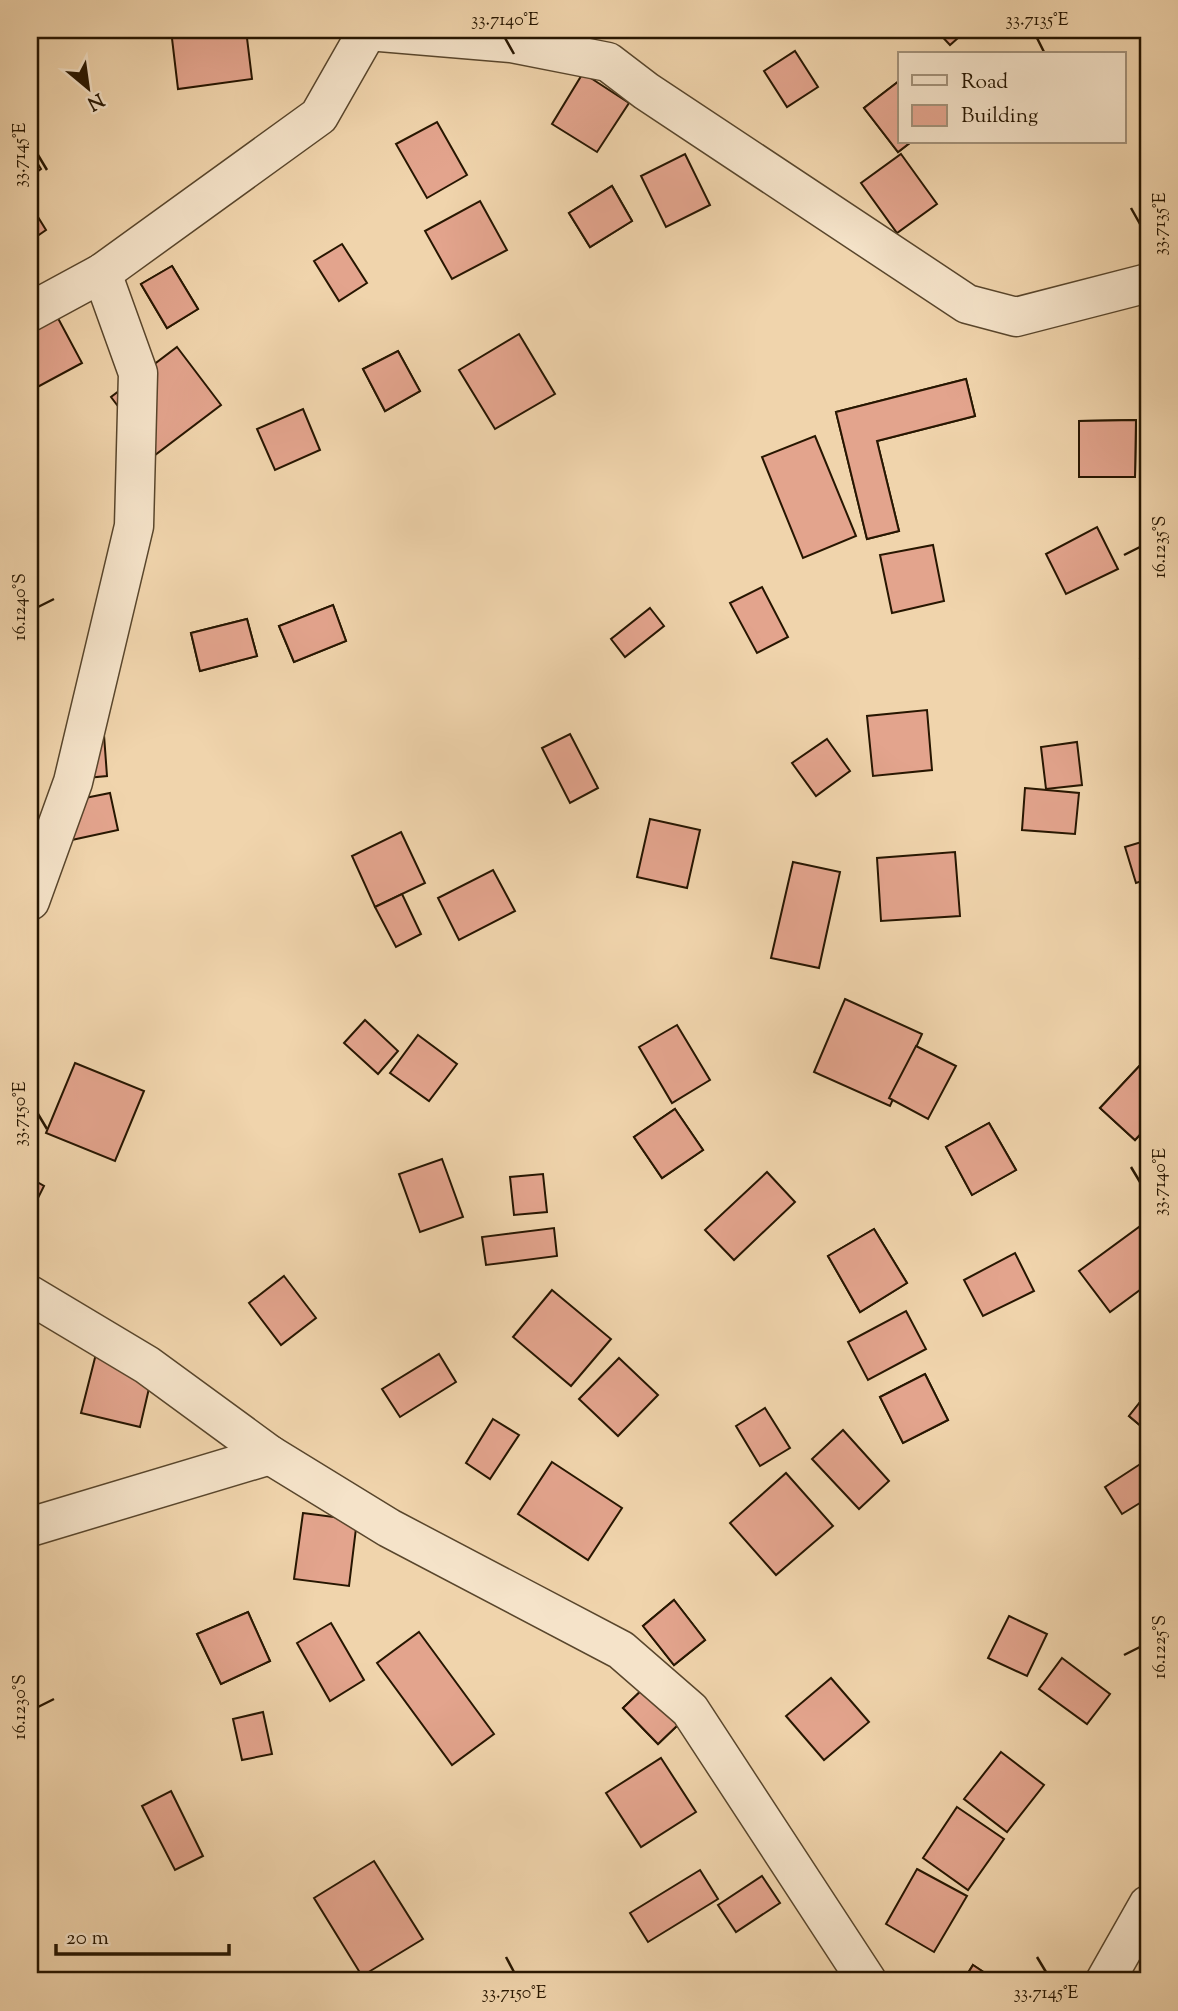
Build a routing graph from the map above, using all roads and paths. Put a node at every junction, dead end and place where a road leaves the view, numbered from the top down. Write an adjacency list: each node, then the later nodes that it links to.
1 (368, 31): 2 (street); 3 (street)
2 (102, 273): 4 (street); 5 (street)
3 (1148, 283)
4 (30, 312)
5 (30, 901)
6 (30, 1294): 7 (street)
7 (270, 1455): 8 (street); 10 (street)
8 (30, 1527)
9 (1148, 1905): 11 (street)
10 (867, 1981)
11 (1105, 1981)

